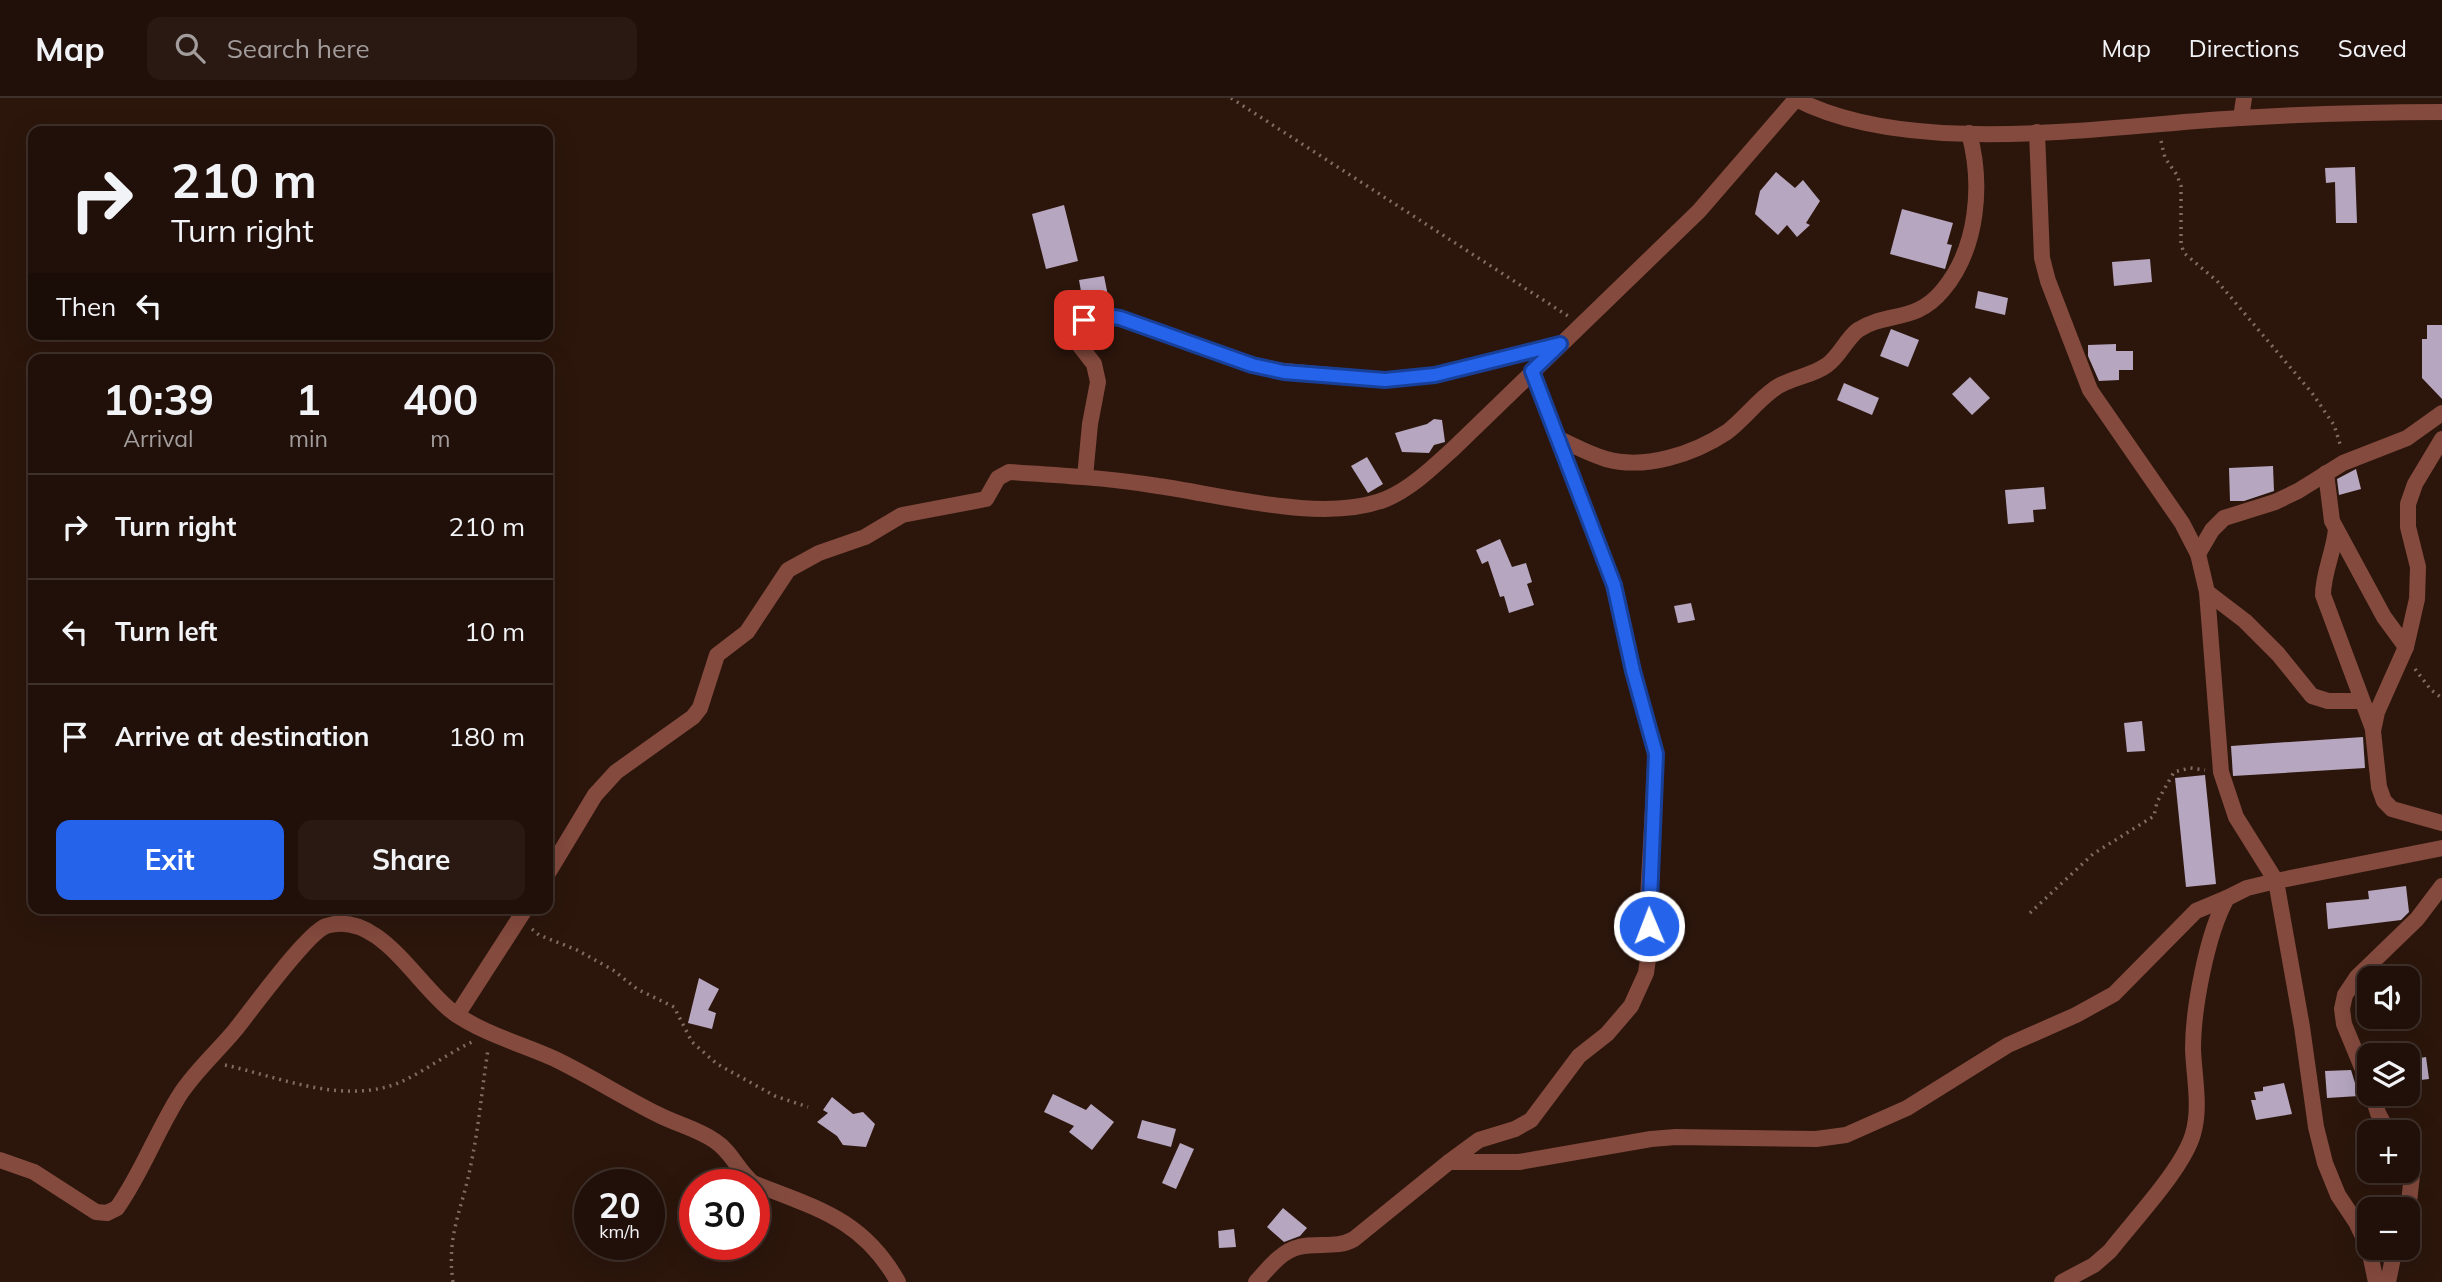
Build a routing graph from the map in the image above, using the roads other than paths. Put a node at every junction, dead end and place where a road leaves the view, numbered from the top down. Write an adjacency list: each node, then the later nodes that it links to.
1 (2245, 98): 5 (street)
2 (1795, 99): 7 (street); 8 (street)
3 (2333, 106): 4 (street); 5 (street)
4 (2442, 112)
5 (2241, 118): 6 (street)
6 (2037, 132): 7 (street); 16 (street)
7 (1969, 134): 11 (street)
8 (1560, 344): 9 (street); 14 (street)
9 (1532, 371): 11 (street); 14 (street)
10 (2442, 413): 13 (street)
11 (1557, 438): 31 (street)
12 (2442, 439): 18 (street)
13 (2326, 473): 15 (street); 16 (street)
14 (1085, 477): 23 (street)
15 (2336, 529): 18 (street); 19 (street)
16 (2198, 554): 17 (street)
17 (2207, 592): 19 (street); 24 (street)
18 (2406, 647): 20 (street)
19 (2362, 701): 20 (street)
20 (2374, 731): 21 (street)
21 (2442, 823)
22 (2442, 848): 24 (street)
23 (553, 865)
24 (2276, 881): 26 (street); 36 (street)
25 (2442, 886): 29 (street)
26 (2227, 898): 31 (street); 35 (street)
27 (522, 914): 28 (street)
28 (457, 1015): 30 (street); 33 (street)
29 (2357, 1056)
30 (0, 1160)
31 (1449, 1163): 34 (street)
32 (2393, 1260): 37 (street)
33 (898, 1282)
34 (1256, 1282)
35 (2062, 1282)
36 (2376, 1282)
37 (2388, 1282)

